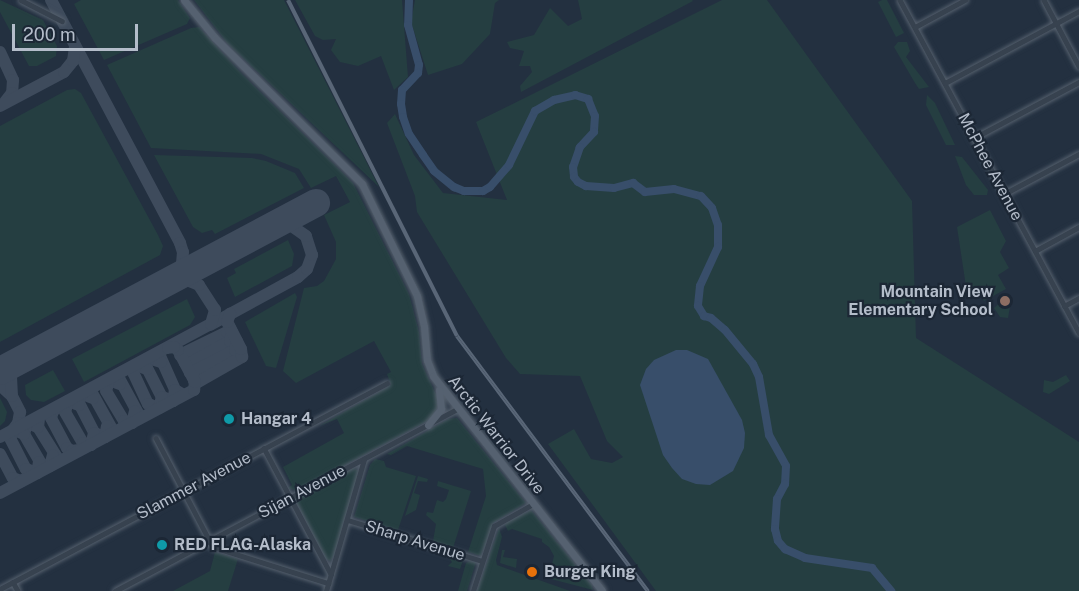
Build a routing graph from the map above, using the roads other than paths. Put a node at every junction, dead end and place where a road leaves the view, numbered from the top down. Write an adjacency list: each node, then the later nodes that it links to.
1 (21, 0): 7 (street)
2 (184, 0): 21 (main road, Arctic Warrior Drive)
3 (900, 0): 9 (street, McPhee Avenue)
4 (965, 0): 9 (street)
5 (1044, 0): 8 (street)
6 (1079, 11): 8 (street)
7 (62, 21)
8 (1057, 23): 10 (street); 12 (street)
9 (915, 27): 12 (street, McPhee Avenue)
10 (1079, 66)
11 (1079, 82): 13 (street)
12 (945, 83): 13 (street, McPhee Avenue)
13 (974, 138): 15 (street, McPhee Avenue)
14 (1079, 154): 15 (street)
15 (1004, 194): 17 (street, McPhee Avenue)
16 (1079, 227): 17 (street)
17 (1035, 251): 19 (street, McPhee Avenue)
18 (1079, 298): 19 (street)
19 (1064, 306): 20 (street, McPhee Avenue)
20 (1079, 333)
21 (436, 382): 23 (main road, Arctic Warrior Drive); 24 (main road)
22 (387, 383): 26 (street, Slammer Avenue)
23 (457, 409): 24 (street, Sijan Avenue); 30 (main road, Arctic Warrior Drive)
24 (428, 425): 27 (street, Sijan Avenue)
25 (156, 438): 28 (street)
26 (264, 448): 28 (street, Slammer Avenue); 29 (street)
27 (364, 459): 29 (street, Sijan Avenue); 31 (street)
28 (185, 491): 32 (street); 35 (street, Slammer Avenue)
29 (291, 499): 32 (street, Sijan Avenue); 34 (street)
30 (533, 504): 33 (street); 42 (main road, Arctic Warrior Drive)
31 (348, 520): 33 (street, Sharp Avenue); 34 (street)
32 (210, 541): 36 (street); 39 (street, Sijan Avenue)
33 (482, 561): 41 (street)
34 (331, 574): 36 (street)
35 (13, 582): 37 (street, Slammer Avenue); 38 (street)
36 (328, 583): 40 (street)
37 (0, 589)
38 (18, 591)
39 (116, 591)
40 (326, 591)
41 (473, 591)
42 (602, 591)

